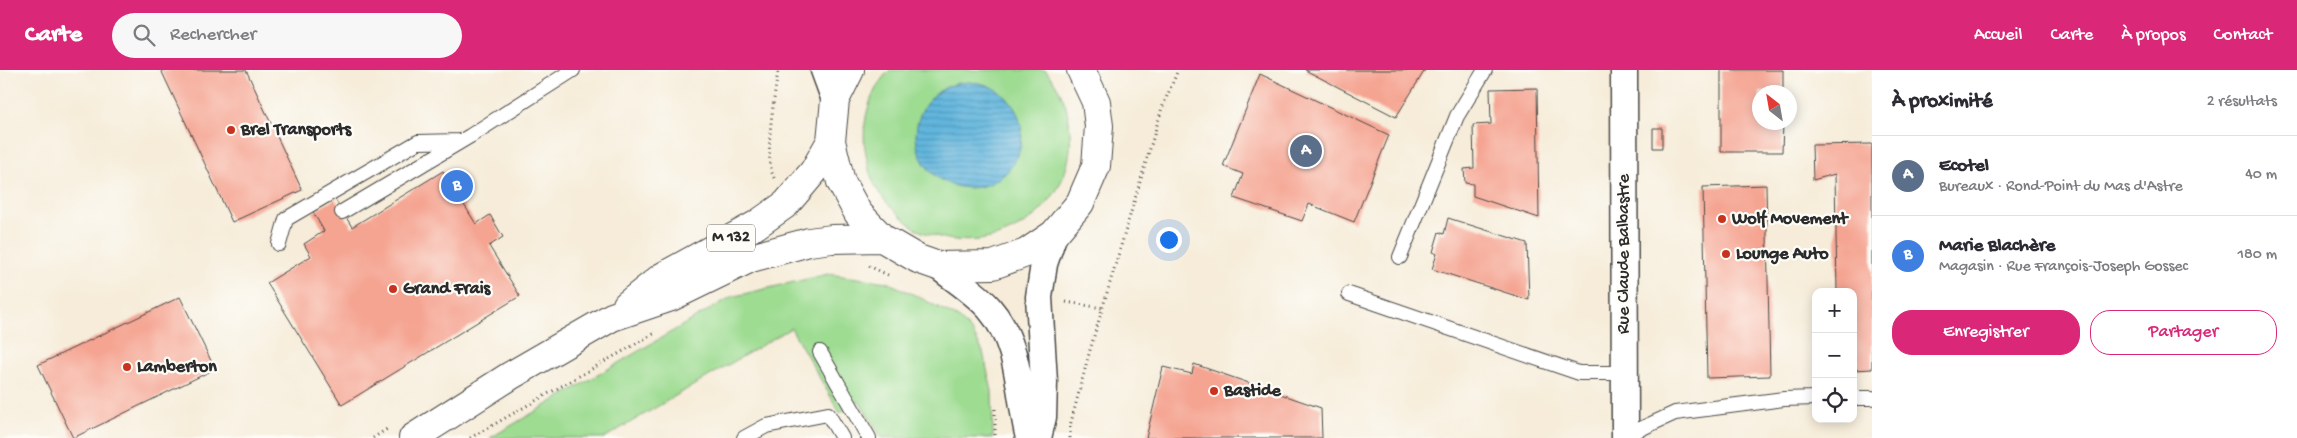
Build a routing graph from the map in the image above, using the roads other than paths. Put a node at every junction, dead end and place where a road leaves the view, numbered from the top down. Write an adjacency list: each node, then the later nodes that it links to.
1 (573, 70): 10 (lane)
2 (824, 70): 8 (street)
3 (850, 70): 8 (main road)
4 (1082, 70): 9 (main road)
5 (1101, 70): 9 (main road)
6 (1485, 70): 16 (lane)
7 (1624, 70): 21 (street, Rue Claude Balbastre)
8 (835, 100): 11 (main road)
9 (1096, 102): 13 (main road)
10 (461, 141): 12 (lane); 15 (lane)
11 (831, 141): 14 (main road); 19 (main road, M 132)
12 (342, 212)
13 (1054, 234): 17 (main road); 31 (street)
14 (882, 238): 17 (main road); 19 (main road, M 132)
15 (279, 244)
16 (1400, 256)
17 (938, 266): 30 (street)
18 (1349, 294): 21 (lane)
19 (612, 317): 25 (main road, M 132)
20 (820, 352): 29 (lane)
21 (1624, 373): 26 (street, Rue Claude Balbastre)
22 (1812, 398): 26 (lane)
23 (1857, 398): 24 (lane)
24 (1872, 398)
25 (401, 433)
26 (1625, 437)
27 (744, 438): 28 (lane)
28 (842, 438)
29 (869, 438)
30 (1029, 438)
31 (1038, 438)

